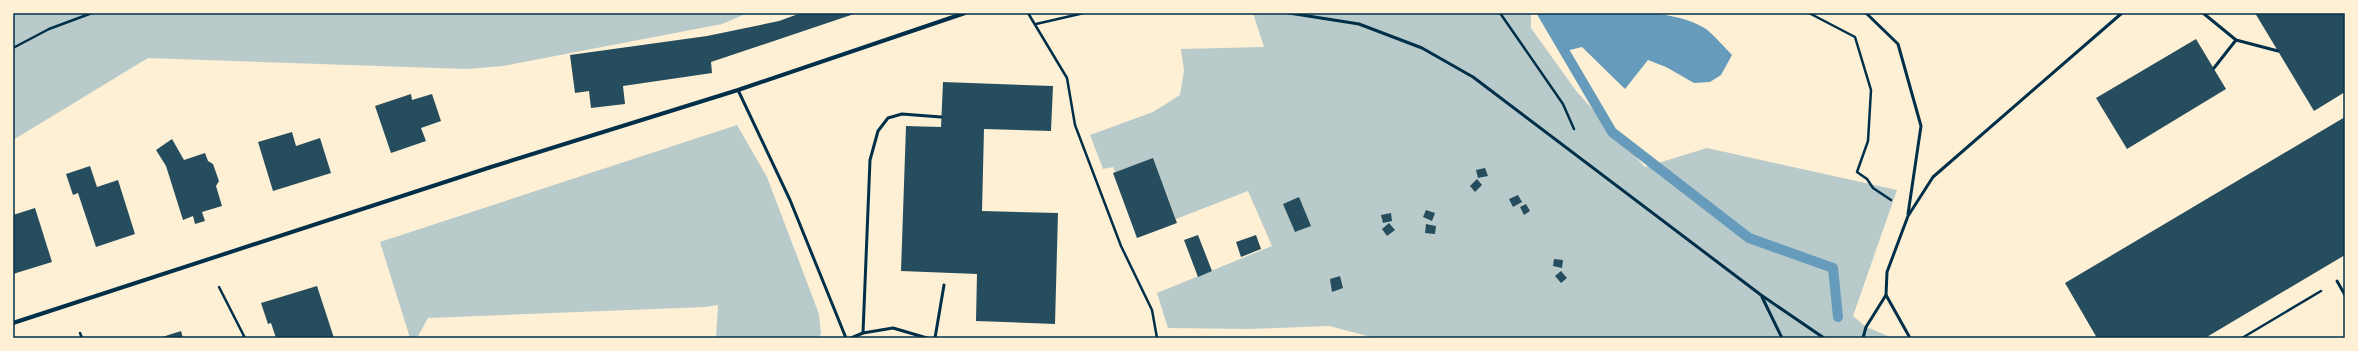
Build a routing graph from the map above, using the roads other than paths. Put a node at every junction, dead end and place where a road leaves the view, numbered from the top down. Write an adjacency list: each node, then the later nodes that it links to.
1 (965, 13): 9 (street)
2 (1289, 13): 14 (lane)
3 (1866, 13): 11 (lane)
4 (2122, 13): 11 (lane)
5 (2203, 13): 6 (lane)
6 (2236, 40): 7 (lane); 8 (lane)
7 (2278, 51)
8 (2214, 68)
9 (738, 90): 17 (street); 19 (lane)
10 (941, 117): 18 (lane)
11 (1908, 216): 15 (lane)
12 (2337, 281): 16 (lane)
13 (944, 285): 22 (lane)
14 (1761, 295): 23 (lane); 24 (lane)
15 (1886, 295): 25 (lane); 26 (lane)
16 (2345, 295)
17 (13, 323)
18 (862, 333): 20 (lane); 21 (lane)
19 (846, 338)
20 (851, 338)
21 (927, 338)
22 (935, 338)
23 (1782, 338)
24 (1824, 338)
25 (1863, 338)
26 (1910, 338)

